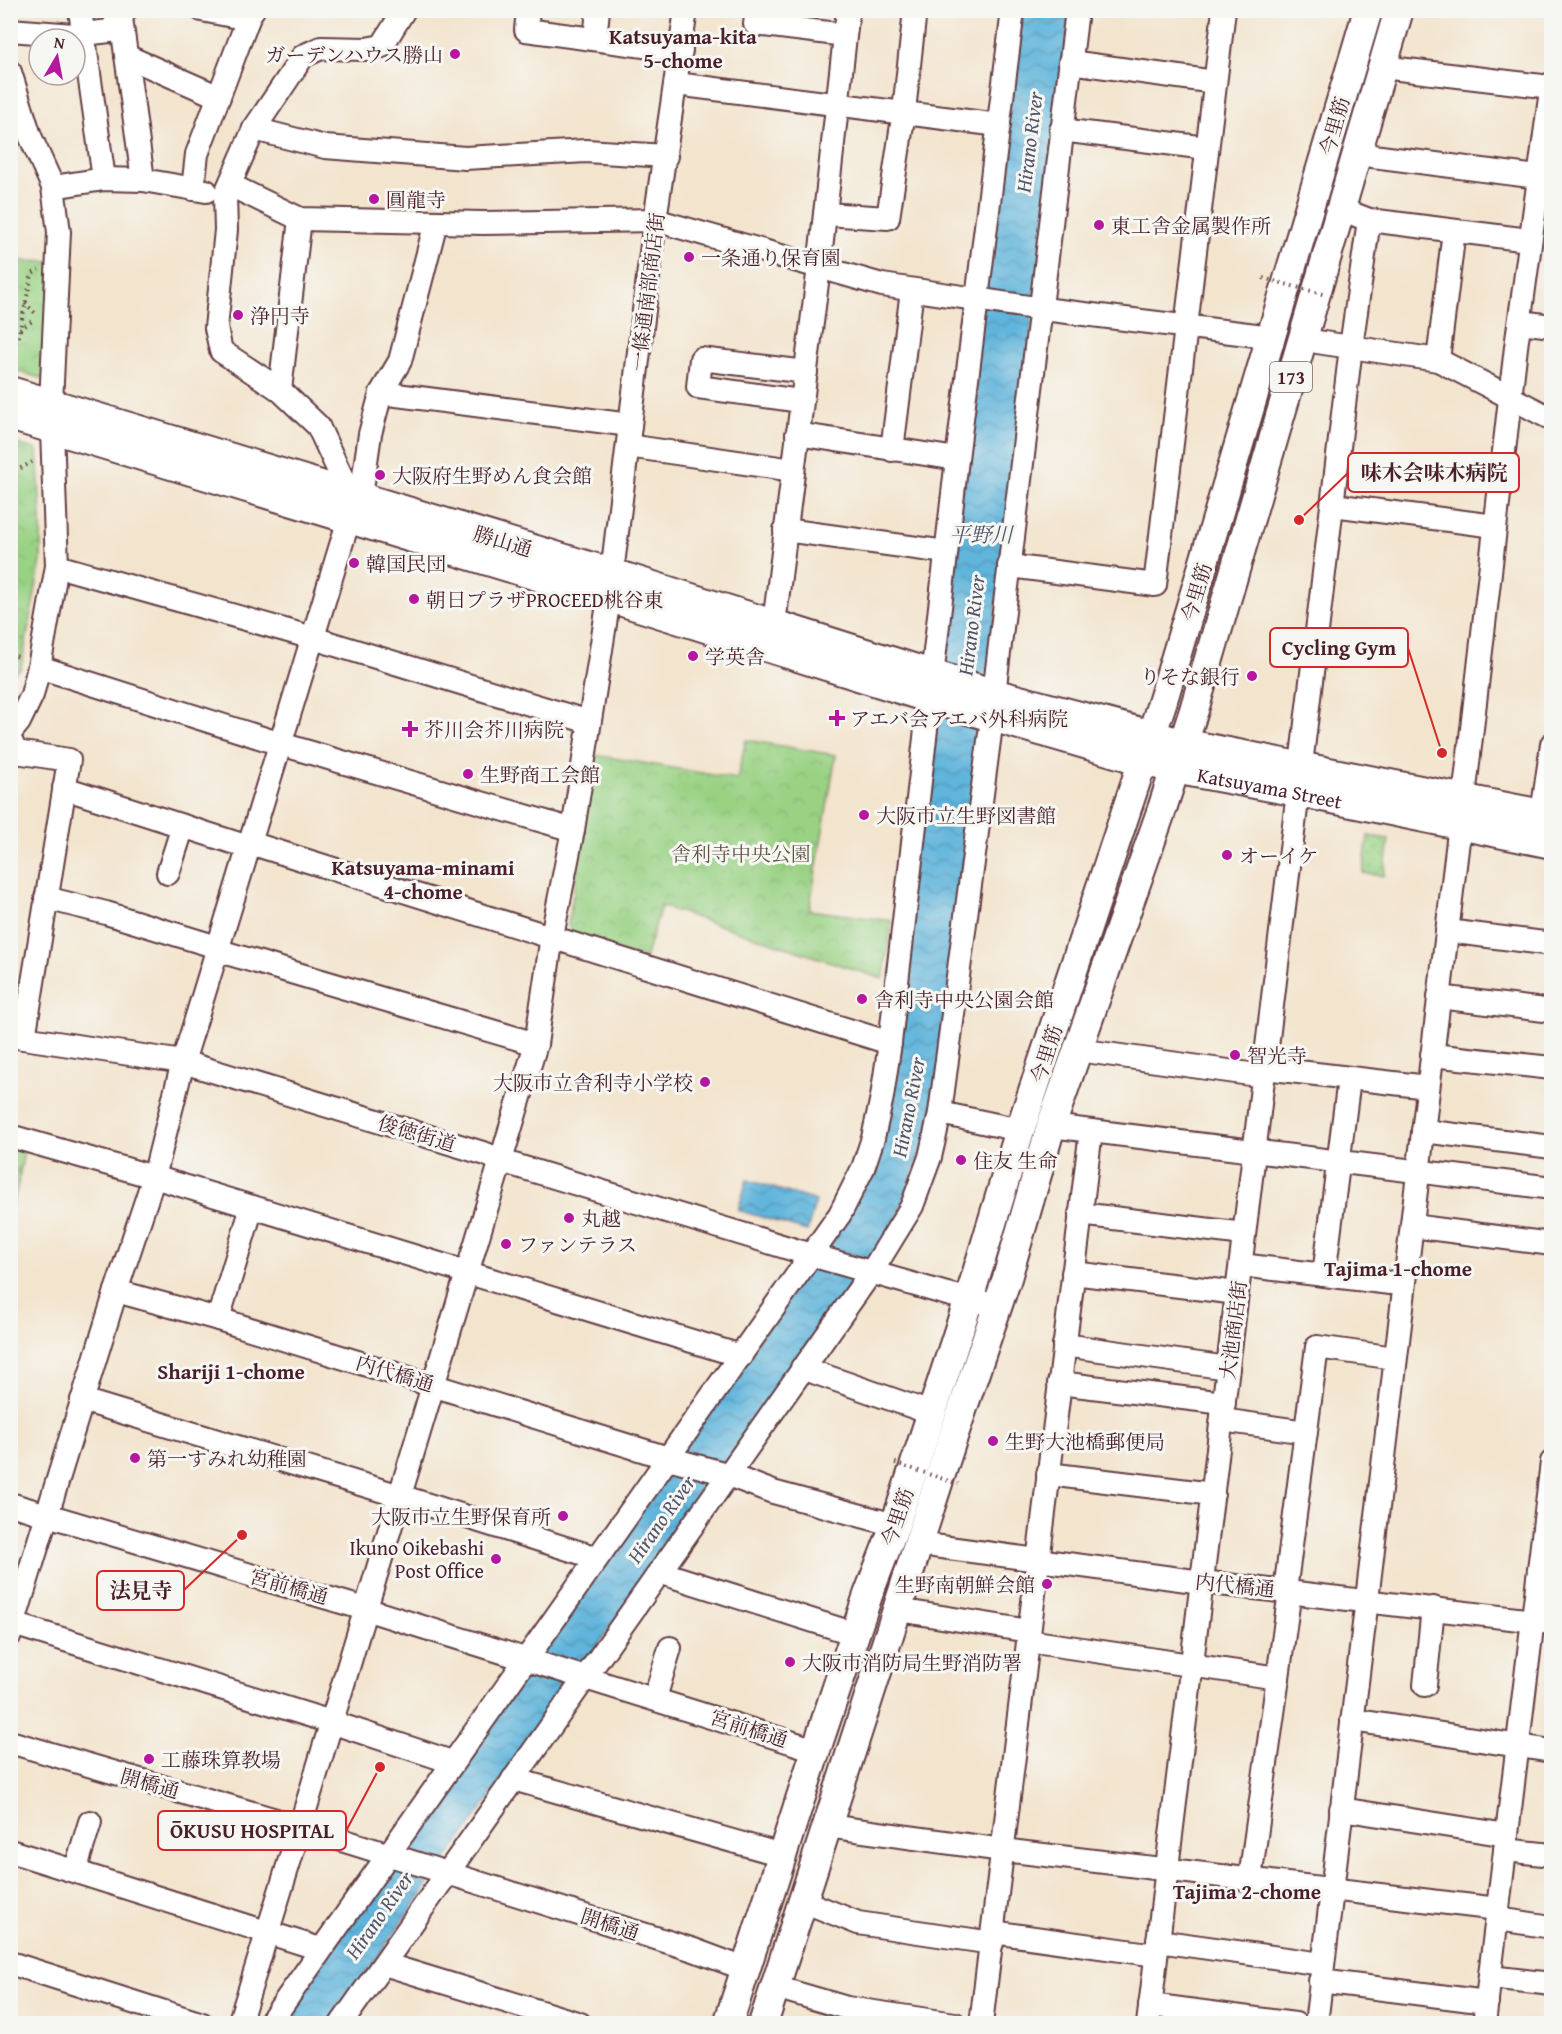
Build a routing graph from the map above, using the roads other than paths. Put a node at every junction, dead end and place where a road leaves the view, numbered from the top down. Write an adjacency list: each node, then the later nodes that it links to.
1 (16, 10): 19 (street)
2 (81, 10): 18 (street)
3 (202, 10): 17 (street)
4 (404, 10): 37 (street)
5 (528, 10): 23 (street)
6 (598, 10): 23 (street)
7 (686, 10): 25 (street, 一條通南部商店街)
8 (757, 10): 22 (street)
9 (848, 10): 22 (street)
10 (915, 10): 35 (street)
11 (1013, 10): 36 (street)
12 (1077, 10): 27 (street)
13 (1224, 10): 30 (street)
14 (1368, 10): 63 (main road, 今里筋 / 173)
15 (1399, 10): 28 (main road, 今里筋 / 173)
16 (123, 14): 21 (street); 26 (street)
17 (250, 15): 33 (street)
18 (84, 27)
19 (10, 30): 20 (street)
20 (27, 32)
21 (87, 34)
22 (845, 35): 34 (street)
23 (595, 39): 25 (street)
24 (87, 49): 43 (street)
25 (681, 51): 31 (street, 一條通南部商店街)
26 (126, 56): 33 (street); 44 (street)
27 (1070, 62): 30 (street); 38 (street)
28 (1382, 67): 32 (street); 40 (main road, 今里筋 / 173)
29 (10, 72): 45 (street)
30 (1215, 82): 39 (street)
31 (676, 84): 34 (street); 41 (street, 一條通南部商店街)
32 (1551, 85): 42 (street)
33 (219, 97): 46 (street)
34 (838, 103): 35 (street); 49 (street)
35 (904, 111): 36 (street); 49 (street)
36 (999, 125): 58 (street)
37 (254, 129): 41 (street); 47 (street)
38 (1061, 130): 39 (street); 59 (street)
39 (1207, 148): 61 (street)
40 (1357, 153): 42 (street); 48 (main road, 今里筋 / 173)
41 (666, 156): 51 (street, 一條通南部商店街)
42 (1538, 177): 54 (street)
43 (104, 179): 44 (street); 45 (street)
44 (143, 180): 46 (street)
45 (53, 187): 74 (street)
46 (193, 189): 47 (street)
47 (228, 190): 50 (street); 68 (street)
48 (1341, 209): 52 (street); 64 (main road, 今里筋 / 173)
49 (825, 214): 56 (street)
50 (300, 219): 53 (street); 68 (street)
51 (656, 220): 53 (street); 56 (street); 77 (street, 一條通南部商店街)
52 (1369, 220): 55 (street); 65 (street, 大池商店街)
53 (436, 222): 70 (street)
54 (1537, 229): 55 (street); 60 (street)
55 (1454, 231): 66 (street)
56 (819, 267): 57 (street); 67 (street)
57 (912, 290): 58 (street); 78 (street)
58 (980, 299): 59 (street); 79 (street)
59 (1038, 308): 61 (street); 87 (street)
60 (1520, 322): 62 (street); 71 (street)
61 (1187, 326): 63 (street); 87 (street)
62 (1551, 326)
63 (1272, 337): 100 (main road, 今里筋 / 173)
64 (1302, 338): 65 (street); 101 (main road, 今里筋 / 173)
65 (1351, 347): 66 (street); 81 (street, 大池商店街)
66 (1438, 360): 71 (street)
67 (806, 372): 72 (street); 72 (street)
68 (280, 390): 82 (street)
69 (10, 391): 74 (main road, 勝山通)
70 (381, 393): 77 (street); 82 (street)
71 (1511, 398): 75 (street); 83 (street)
72 (801, 401): 76 (street)
73 (10, 416): 74 (main road, 勝山通)
74 (51, 416): 82 (main road, 勝山通); 86 (street)
75 (1551, 420)
76 (797, 434): 78 (street); 80 (street)
77 (629, 435): 80 (street); 88 (street, 一條通南部商店街)
78 (892, 450): 79 (street)
79 (957, 459): 85 (street)
80 (793, 470): 84 (street)
81 (1332, 505): 83 (street); 102 (street, 大池商店街)
82 (349, 507): 88 (main road, 勝山通); 90 (street)
83 (1495, 526): 104 (street)
84 (785, 530): 85 (street); 89 (street)
85 (946, 552): 92 (street)
86 (57, 566): 90 (street); 91 (street)
87 (1009, 566): 94 (street)
88 (611, 586): 89 (main road, 勝山通); 92 (main road, 勝山通); 95 (street, 一條通南部商店街)
89 (774, 624): 92 (main road, 勝山通)
90 (313, 638): 95 (street); 98 (street)
91 (39, 667): 93 (street); 98 (street)
92 (933, 688): 94 (main road, 勝山通); 119 (street)
93 (21, 692): 96 (street)
94 (990, 705): 100 (main road, Katsuyama Street); 128 (street)
95 (589, 722): 107 (street, 一條通南部商店街)
96 (10, 733)
97 (10, 739): 103 (street)
98 (281, 744): 107 (street); 109 (street)
99 (1551, 744): 105 (street)
100 (1147, 748): 101 (main road, Katsuyama Street); 130 (main road, 今里筋)
101 (1178, 756): 102 (main road, Katsuyama Street); 121 (main road, 今里筋)
102 (1299, 778): 104 (main road, Katsuyama Street); 125 (street, 大池商店街)
103 (64, 788): 106 (street); 111 (street)
104 (1462, 811): 105 (main road, Katsuyama Street); 108 (main road, Katsuyama Street); 112 (street)
105 (1547, 815)
106 (183, 826): 109 (street); 110 (street)
107 (573, 830): 113 (street, 一條通南部商店街)
108 (1551, 843)
109 (249, 845): 113 (street); 115 (street)
110 (168, 873)
111 (46, 898): 115 (street); 118 (street)
112 (1447, 931): 114 (street); 116 (street)
113 (552, 936): 119 (street); 120 (street, 一條通南部商店街)
114 (1551, 944)
115 (217, 949): 120 (street); 123 (street)
116 (1439, 997): 117 (street); 122 (street)
117 (1551, 1011)
118 (17, 1037): 123 (street, 俊徳街道)
119 (890, 1043): 146 (street)
120 (536, 1044): 136 (street, 一條通南部商店街)
121 (1078, 1050): 125 (street); 129 (main road, 今里筋)
122 (1432, 1055): 124 (street); 127 (street)
123 (183, 1062): 136 (street, 俊徳街道); 139 (street)
124 (1551, 1068)
125 (1264, 1072): 126 (street); 135 (street, 大池商店街)
126 (1349, 1079): 127 (street); 137 (street)
127 (1428, 1087): 132 (street)
128 (940, 1113): 130 (street); 148 (street)
129 (1051, 1126): 131 (street); 156 (main road, 今里筋)
130 (1020, 1130): 155 (main road, 今里筋)
131 (1091, 1131): 135 (street); 142 (street)
132 (1423, 1131): 134 (street); 138 (street)
133 (10, 1136): 139 (street)
134 (1551, 1147)
135 (1254, 1152): 137 (street); 144 (street, 大池商店街)
136 (501, 1161): 146 (street, 俊徳街道); 149 (street, 一條通南部商店街)
137 (1337, 1162): 138 (street); 151 (street)
138 (1418, 1173): 140 (street); 143 (street)
139 (154, 1177): 141 (street); 153 (street)
140 (1551, 1188)
141 (252, 1207): 149 (street); 157 (street)
142 (1080, 1214): 144 (street); 150 (street)
143 (1412, 1226): 145 (street); 152 (street)
144 (1244, 1234): 147 (street, 大池商店街)
145 (1551, 1244)
146 (814, 1256): 148 (street, 俊徳街道); 159 (street)
147 (1240, 1265): 151 (street); 154 (street, 大池商店街)
148 (869, 1270): 155 (street, 俊徳街道); 161 (street)
149 (468, 1272): 159 (street); 164 (street, 一條通南部商店街)
150 (1073, 1273): 154 (street); 158 (street)
151 (1324, 1275): 152 (street)
152 (1405, 1279): 160 (street)
153 (116, 1291): 157 (street, 内代橋通); 165 (street)
154 (1237, 1293): 162 (street, 大池商店街)
155 (969, 1299): 156 (street, 俊徳街道); 167 (main road, 今里筋)
156 (998, 1305): 178 (main road, 今里筋)
157 (218, 1318): 164 (street, 内代橋通)
158 (1064, 1345): 162 (street); 163 (street)
159 (741, 1356): 169 (street)
160 (1395, 1358): 168 (street); 185 (street)
161 (802, 1368): 167 (street); 170 (street)
162 (1228, 1368): 166 (street, 大池商店街)
163 (1059, 1383): 166 (street); 171 (street)
164 (434, 1385): 169 (street, 内代橋通); 174 (street, 一條通南部商店街)
165 (82, 1400): 174 (street); 176 (street)
166 (1223, 1412): 168 (street); 173 (street, 大池商店街)
167 (931, 1413): 177 (main road, 今里筋)
168 (1306, 1432): 184 (street)
169 (670, 1458): 170 (street, 内代橋通); 180 (street)
170 (726, 1474): 177 (street); 182 (street)
171 (1048, 1474): 173 (street); 181 (street)
172 (1551, 1476): 179 (street)
173 (1213, 1494): 183 (street, 大池商店街)
174 (400, 1496): 180 (street); 187 (street, 一條通南部商店街)
175 (10, 1504): 176 (street, 宮前橋通)
176 (47, 1516): 187 (street, 宮前橋通); 190 (street)
177 (895, 1525): 191 (main road, 今里筋)
178 (919, 1544): 181 (street, 内代橋通); 188 (main road, 今里筋)
179 (1546, 1554): 189 (street)
180 (597, 1558): 194 (street)
181 (1038, 1560): 183 (street, 内代橋通); 192 (street)
182 (659, 1572): 191 (street); 196 (street)
183 (1202, 1582): 184 (street, 内代橋通); 195 (street, 大池商店街)
184 (1288, 1591): 185 (street, 内代橋通); 197 (street)
185 (1368, 1600): 186 (street, 内代橋通); 200 (street)
186 (1433, 1608): 189 (street, 内代橋通); 198 (street)
187 (365, 1609): 194 (street, 宮前橋通); 201 (street, 一條通南部商店街)
188 (898, 1610): 192 (street); 210 (main road, 今里筋)
189 (1542, 1621): 203 (street)
190 (12, 1628): 201 (street)
191 (855, 1634): 204 (main road, 今里筋)
192 (1029, 1636): 195 (street); 213 (street)
193 (670, 1648): 199 (street)
194 (528, 1661): 196 (street, 宮前橋通); 206 (street)
195 (1191, 1665): 197 (street); 218 (street, 大池商店街)
196 (582, 1677): 199 (street, 宮前橋通); 207 (street)
197 (1278, 1678): 221 (street)
198 (1425, 1685)
199 (655, 1698): 204 (street, 宮前橋通)
200 (1352, 1720): 203 (street); 208 (street)
201 (331, 1722): 206 (street); 211 (street, 一條通南部商店街)
202 (10, 1742): 211 (street, 開橋通)
203 (1517, 1746): 205 (street); 212 (street)
204 (816, 1750): 215 (main road, 今里筋)
205 (1551, 1751)
206 (452, 1762): 216 (street)
207 (513, 1779): 215 (street); 220 (street)
208 (1341, 1809): 212 (street); 222 (street)
209 (90, 1822): 219 (street)
210 (827, 1826): 213 (street); 223 (main road, 今里筋)
211 (300, 1827): 216 (street, 開橋通); 226 (street, 一條通南部商店街)
212 (1506, 1843): 217 (street); 224 (street)
213 (1003, 1850): 218 (street); 227 (street)
214 (10, 1851): 219 (street)
215 (782, 1855): 232 (main road, 今里筋)
216 (390, 1856): 220 (street, 開橋通); 229 (street)
217 (1551, 1856)
218 (1166, 1869): 221 (street); 228 (street, 大池商店街)
219 (75, 1870): 226 (street)
220 (444, 1872): 231 (street); 232 (street, 開橋通)
221 (1250, 1879): 222 (street)
222 (1332, 1890): 224 (street); 233 (street)
223 (803, 1901): 227 (street); 236 (main road, 今里筋)
224 (1497, 1914): 225 (street); 234 (street)
225 (1551, 1927)
226 (268, 1931): 229 (street); 240 (street, 一條通南部商店街)
227 (992, 1938): 228 (street); 247 (street)
228 (1157, 1948): 233 (street); 238 (street, 大池商店街)
229 (320, 1949): 241 (street)
230 (10, 1963): 239 (street)
231 (384, 1964): 242 (street); 243 (street)
232 (745, 1969): 244 (main road, 今里筋)
233 (1321, 1972): 237 (street); 249 (street)
234 (1490, 1977): 235 (street); 237 (street)
235 (1551, 1984)
236 (775, 1987): 245 (main road, 今里筋); 246 (street)
237 (1486, 2013)
238 (1149, 2014): 248 (street)
239 (202, 2024)
240 (239, 2024)
241 (269, 2024)
242 (341, 2024)
243 (580, 2024)
244 (728, 2024)
245 (763, 2024)
246 (955, 2024)
247 (981, 2024)
248 (1294, 2024)
249 (1316, 2024)

